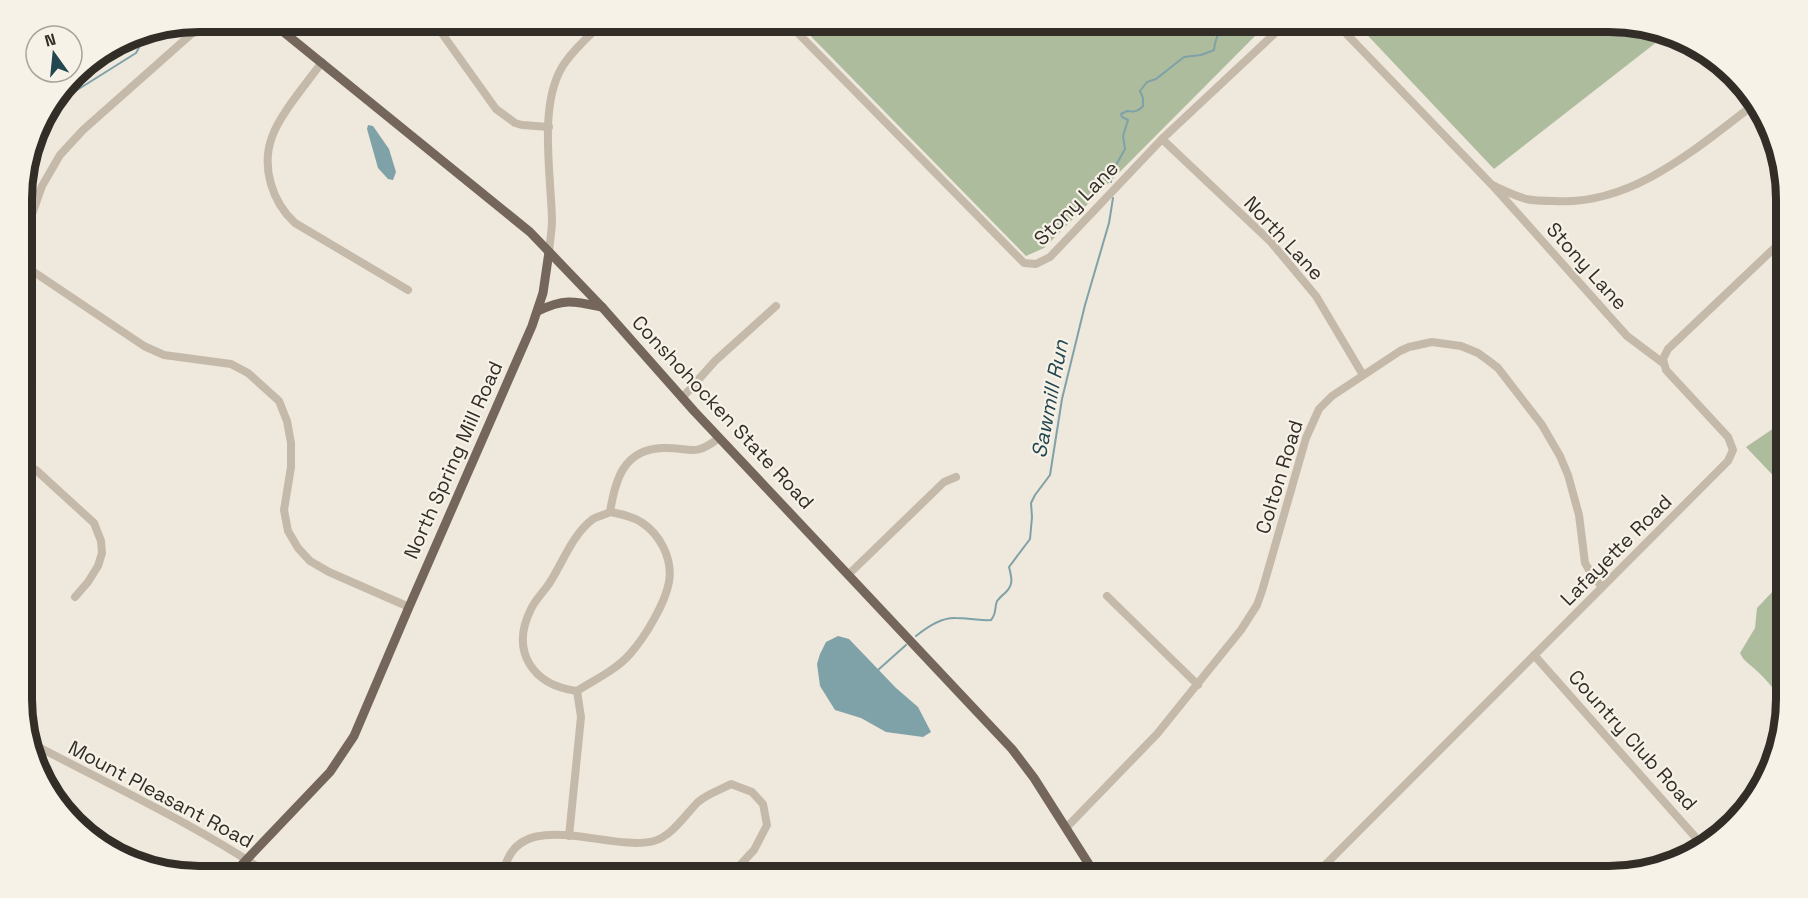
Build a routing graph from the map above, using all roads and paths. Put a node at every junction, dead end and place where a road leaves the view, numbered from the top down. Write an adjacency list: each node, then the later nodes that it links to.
1 (1277, 31): 11 (street, Stony Lane)
2 (1344, 31): 12 (street, Stony Lane)
3 (194, 32): 13 (street)
4 (284, 32): 8 (main road, Conshohocken State Road)
5 (441, 32): 10 (street)
6 (594, 32): 10 (street, North Spring Mill Road)
7 (796, 32): 11 (street, Stony Lane)
8 (322, 62): 15 (main road, Conshohocken State Road); 17 (street)
9 (1749, 108): 12 (street, Stony Lane)
10 (549, 127): 15 (street, North Spring Mill Road)
11 (1162, 139): 22 (street, North Lane)
12 (1492, 185): 21 (street, Stony Lane)
13 (32, 214)
14 (1776, 247): 21 (street)
15 (549, 252): 18 (main road, Conshohocken State Road); 20 (main road, North Spring Mill Road)
16 (32, 271): 32 (street)
17 (408, 290)
18 (602, 306): 20 (main road); 23 (main road, Conshohocken State Road)
19 (776, 306): 23 (street)
20 (538, 311): 32 (main road, North Spring Mill Road)
21 (1663, 363): 29 (street, Lafayette Road)
22 (1363, 375): 29 (street, Colton Road); 34 (street, Colton Road)
23 (682, 398): 24 (main road, Conshohocken State Road)
24 (719, 438): 27 (street); 28 (main road, Conshohocken State Road)
25 (32, 469): 31 (street)
26 (956, 477): 28 (street)
27 (610, 513): 35 (street); 35 (street)
28 (849, 574): 37 (main road, Conshohocken State Road)
29 (1602, 587): 33 (street, Lafayette Road)
30 (1107, 596): 34 (street)
31 (75, 597)
32 (409, 607): 40 (main road, North Spring Mill Road)
33 (1534, 655): 39 (street, Country Club Road); 46 (street, Lafayette Road)
34 (1198, 685): 37 (street, Colton Road)
35 (577, 691): 38 (street)
36 (38, 747): 40 (street, Mount Pleasant Road)
37 (1066, 828): 45 (main road, Conshohocken State Road)
38 (569, 836): 43 (street); 44 (street)
39 (1698, 840)
40 (247, 859): 41 (main road, North Spring Mill Road); 42 (street, Mount Pleasant Road)
41 (240, 866)
42 (257, 866)
43 (505, 866)
44 (739, 866)
45 (1090, 866)
46 (1324, 866)

